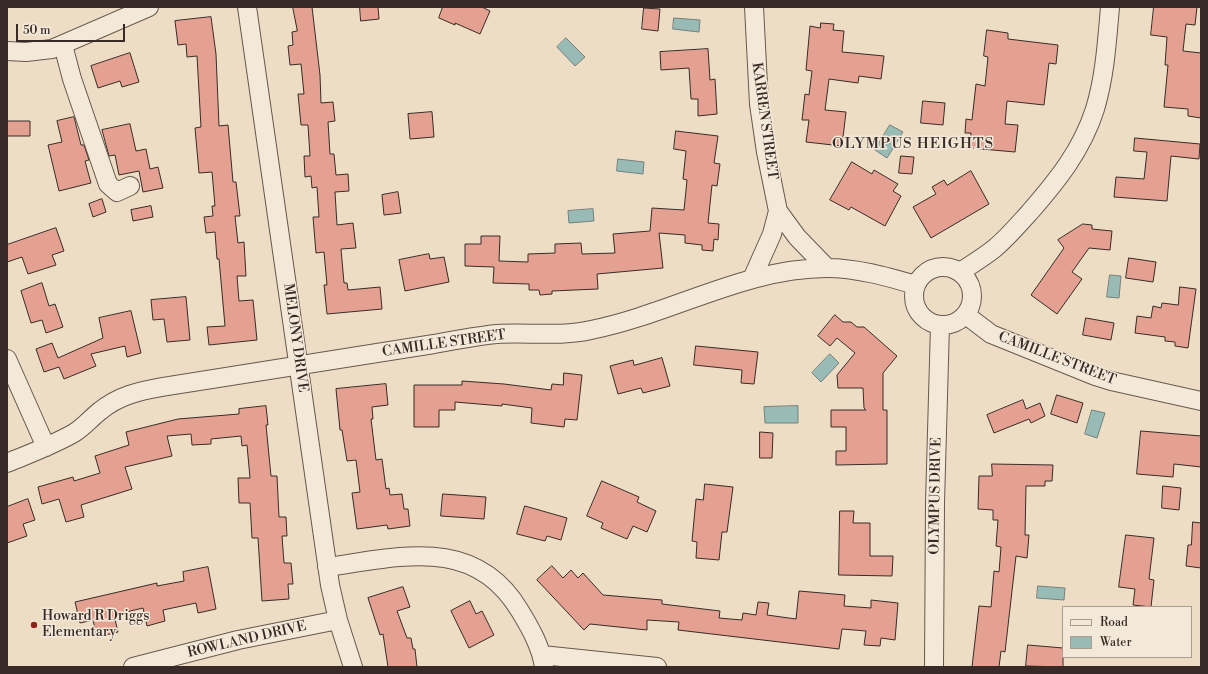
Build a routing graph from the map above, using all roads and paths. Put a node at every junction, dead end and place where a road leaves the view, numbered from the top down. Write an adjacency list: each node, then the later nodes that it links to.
1 (149, 7): 5 (street)
2 (247, 7): 16 (street, MELONY DRIVE)
3 (754, 7): 8 (street, KARREN STREET)
4 (1110, 7): 10 (street)
5 (63, 45): 6 (street); 7 (street)
6 (7, 51)
7 (130, 186)
8 (778, 211): 9 (street, KARREN STREET); 11 (street, KARREN STREET)
9 (827, 268): 11 (street, CAMILLE STREET); 12 (street, CAMILLE STREET)
10 (960, 272): 12 (street); 13 (street)
11 (752, 279): 16 (street, CAMILLE STREET)
12 (916, 285): 14 (street)
13 (966, 315): 14 (street); 17 (street, CAMILLE STREET)
14 (940, 325): 27 (street, OLYMPUS DRIVE)
15 (7, 360): 18 (street)
16 (298, 366): 18 (street, CAMILLE STREET); 20 (street, MELONY DRIVE)
17 (1201, 401)
18 (46, 447): 19 (street, CAMILLE STREET)
19 (7, 463)
20 (327, 567): 21 (street, MELONY DRIVE); 22 (street)
21 (338, 620): 23 (street, ROWLAND DRIVE); 25 (street, MELONY DRIVE)
22 (543, 661): 26 (street)
23 (169, 663): 24 (street, ROWLAND DRIVE)
24 (133, 667)
25 (353, 667)
26 (657, 667)
27 (934, 667)

